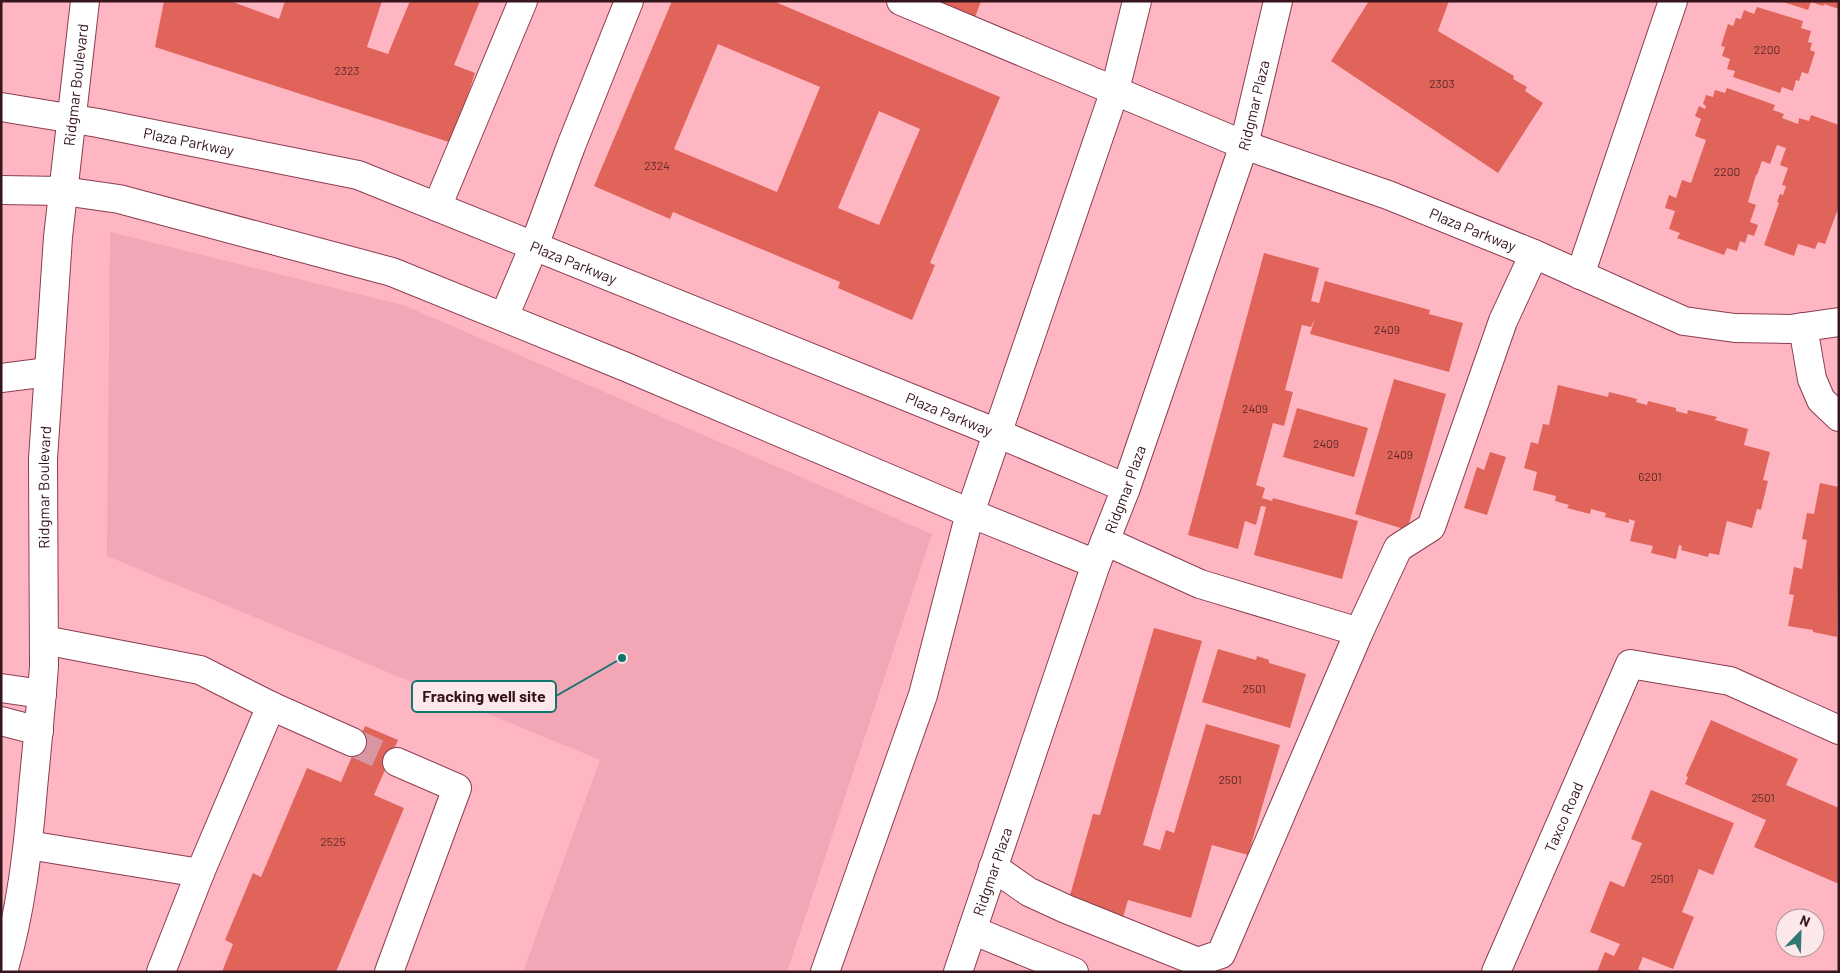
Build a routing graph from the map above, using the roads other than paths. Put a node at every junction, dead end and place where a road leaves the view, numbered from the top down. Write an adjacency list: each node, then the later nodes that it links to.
1 (85, 1): 10 (street, Ridgmar Boulevard)
2 (523, 1): 14 (street)
3 (629, 1): 15 (street)
4 (902, 1): 8 (street, Plaza Parkway)
5 (1137, 1): 8 (street)
6 (1278, 1): 11 (street, Ridgmar Plaza)
7 (1673, 1): 17 (street)
8 (1115, 90): 11 (street, Plaza Parkway); 24 (street)
9 (1, 107): 10 (street, Plaza Parkway)
10 (71, 118): 13 (street, Ridgmar Boulevard); 14 (street, Plaza Parkway)
11 (1244, 145): 16 (street, Plaza Parkway); 25 (street, Ridgmar Plaza)
12 (1, 190): 13 (street)
13 (62, 191): 18 (street); 21 (street, Ridgmar Boulevard)
14 (436, 207): 15 (street, Plaza Parkway)
15 (534, 246): 18 (street); 24 (street, Plaza Parkway)
16 (1534, 254): 17 (street, Plaza Parkway); 28 (street)
17 (1580, 274): 20 (street, Plaza Parkway)
18 (504, 318): 26 (street)
19 (1839, 322): 20 (street, Plaza Parkway)
20 (1803, 327): 23 (street)
21 (48, 372): 22 (street); 29 (street, Ridgmar Boulevard)
22 (1, 378)
23 (1839, 417)
24 (997, 433): 25 (street, Plaza Parkway); 26 (street)
25 (1126, 488): 27 (street, Ridgmar Plaza)
26 (970, 513): 27 (street); 45 (street)
27 (1100, 552): 28 (street); 39 (street, Ridgmar Plaza)
28 (1360, 632): 39 (street)
29 (44, 640): 31 (street, Ridgmar Boulevard); 32 (street)
30 (1, 688): 31 (street)
31 (42, 694): 35 (street, Ridgmar Boulevard)
32 (271, 706): 36 (street); 40 (street)
33 (1, 721): 35 (street)
34 (1839, 730): 48 (street, Taxco Road)
35 (39, 731): 38 (street, Ridgmar Boulevard)
36 (352, 742)
37 (397, 762): 44 (street)
38 (28, 845): 40 (street); 42 (street, Ridgmar Boulevard)
39 (994, 867): 41 (street, Ridgmar Plaza)
40 (200, 873): 43 (street)
41 (972, 930): 46 (street, Ridgmar Plaza); 47 (street)
42 (3, 972)
43 (161, 972)
44 (389, 972)
45 (825, 972)
46 (958, 972)
47 (1074, 972)
48 (1496, 972)

